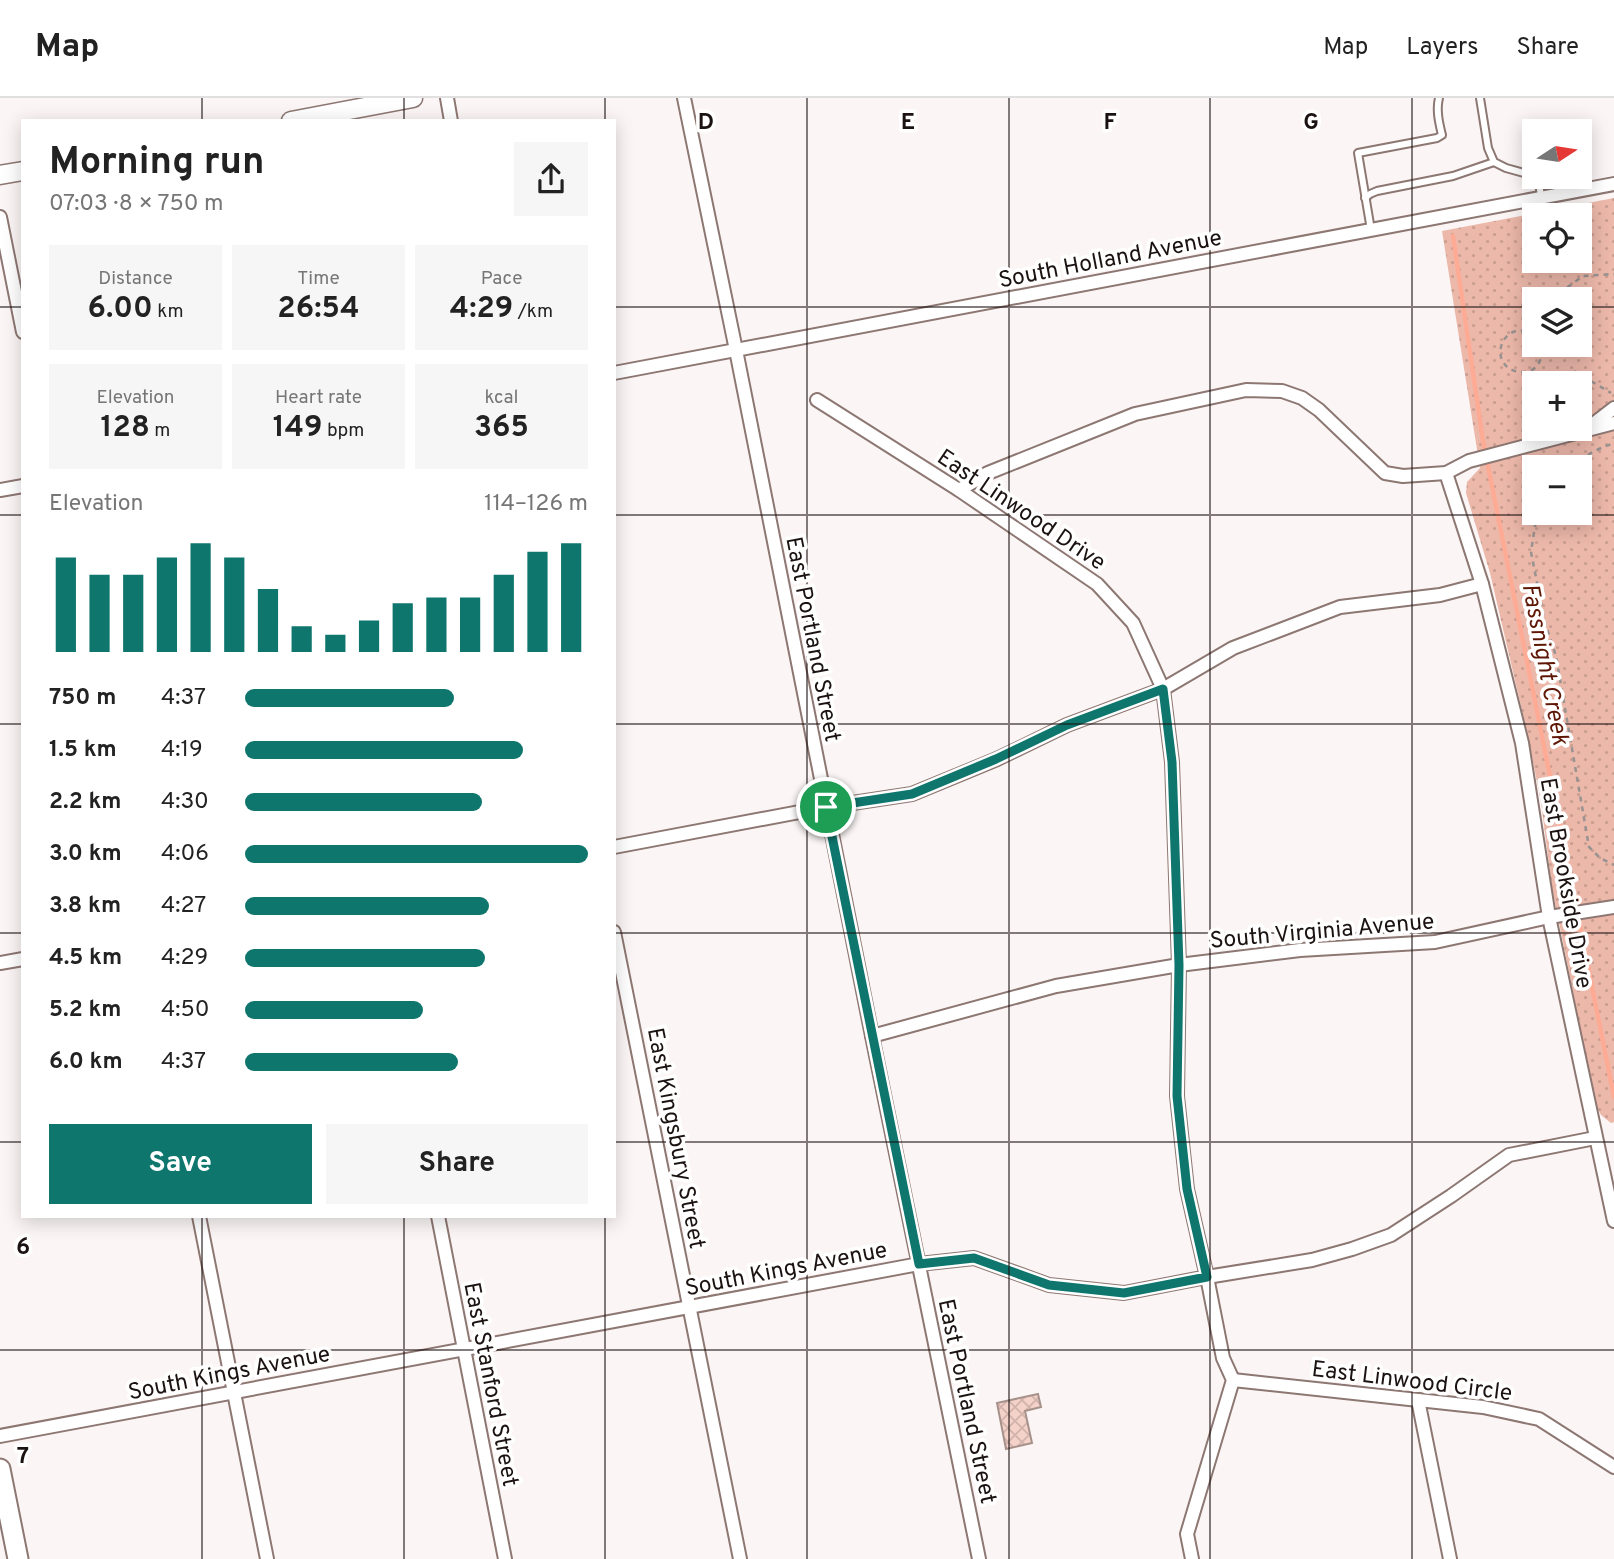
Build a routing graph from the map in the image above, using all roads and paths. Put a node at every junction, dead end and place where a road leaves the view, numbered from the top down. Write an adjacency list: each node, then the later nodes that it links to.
1 (413, 98): 6 (main road)
2 (447, 98): 7 (street)
3 (684, 98): 22 (street, East Portland Street)
4 (1440, 98): 15 (lane)
5 (1480, 98): 8 (lane)
6 (302, 119)
7 (452, 119)
8 (1494, 162): 10 (lane); 15 (lane)
9 (21, 171): 11 (main road)
10 (1522, 172)
11 (0, 175)
12 (1614, 184): 14 (street, South Holland Avenue)
13 (1540, 189): 14 (lane)
14 (1541, 197): 17 (street, South Holland Avenue)
15 (1365, 198): 17 (lane)
16 (0, 217): 20 (street)
17 (1371, 230): 22 (street, South Holland Avenue)
18 (1614, 274): 19 (path)
19 (1568, 287)
20 (21, 322)
21 (1522, 330): 23 (path)
22 (736, 350): 24 (street, South Holland Avenue); 42 (street, East Portland Street)
23 (1541, 357)
24 (616, 373)
25 (1592, 382): 26 (path)
26 (1611, 393)
27 (817, 400): 38 (street, East Linwood Drive)
28 (1614, 408): 30 (street)
29 (1614, 423): 31 (street)
30 (1592, 426)
31 (1592, 428)
32 (1543, 441): 35 (street)
33 (1614, 443): 34 (path)
34 (1586, 455)
35 (1446, 472): 38 (street); 40 (street, East Brookside Drive)
36 (21, 486): 37 (street)
37 (0, 490)
38 (959, 490): 41 (street, East Linwood Drive)
39 (1535, 525): 44 (path)
40 (1482, 584): 41 (street); 46 (street, East Brookside Drive)
41 (1163, 689): 42 (street); 50 (street, East Linwood Drive)
42 (826, 807): 43 (street); 51 (street, East Portland Street)
43 (616, 847)
44 (1614, 865)
45 (1614, 907): 46 (street, South Virginia Avenue)
46 (1553, 916): 50 (street, South Virginia Avenue); 52 (street, East Brookside Drive)
47 (616, 942): 58 (street, East Kingsbury Street)
48 (21, 959): 49 (street)
49 (0, 963)
50 (1179, 965): 51 (street, South Virginia Avenue); 57 (street, East Linwood Drive)
51 (872, 1036): 56 (street, East Portland Street)
52 (1595, 1138): 55 (street, East Brookside Drive); 57 (street, South Kings Avenue)
53 (199, 1218): 61 (street)
54 (438, 1218): 59 (street, East Stanford Street)
55 (1614, 1222)
56 (919, 1264): 57 (street, South Kings Avenue); 58 (street, South Kings Avenue); 70 (street, East Portland Street)
57 (1207, 1277): 60 (street, East Linwood Drive)
58 (690, 1307): 59 (street, South Kings Avenue); 69 (street, East Kingsbury Street)
59 (464, 1349): 61 (street, South Kings Avenue); 68 (street, East Stanford Street)
60 (1233, 1380): 62 (street, East Linwood Circle); 71 (street)
61 (234, 1392): 63 (street, South Kings Avenue); 67 (street)
62 (1418, 1400): 64 (street, East Linwood Circle); 72 (street)
63 (0, 1436)
64 (1614, 1467)
65 (0, 1469): 66 (main road)
66 (18, 1559)
67 (267, 1559)
68 (505, 1559)
69 (740, 1559)
70 (979, 1559)
71 (1192, 1559)
72 (1450, 1559)

